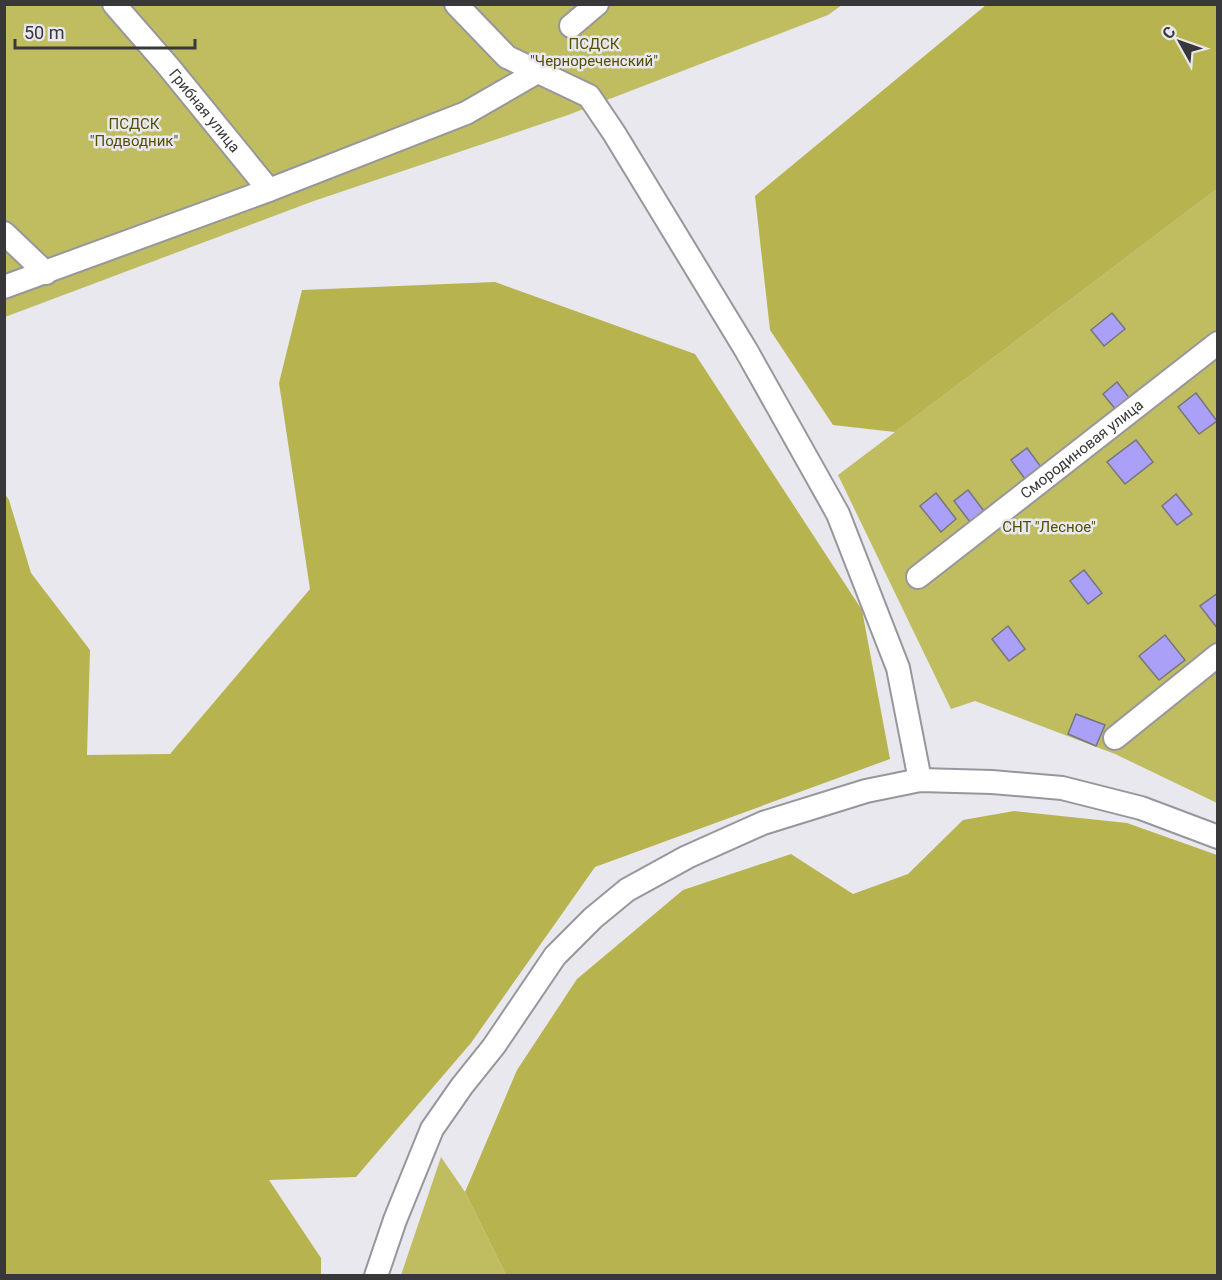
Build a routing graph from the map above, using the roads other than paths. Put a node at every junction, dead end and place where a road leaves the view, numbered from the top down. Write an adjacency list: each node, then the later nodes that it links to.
1 (114, 4): 6 (street, Грибная улица)
2 (456, 4): 5 (street)
3 (597, 4): 4 (street)
4 (572, 26)
5 (539, 71): 6 (street); 14 (street)
6 (269, 190): 8 (street)
7 (4, 233): 8 (street)
8 (46, 273): 9 (street)
9 (4, 287)
10 (1218, 343): 11 (street, Смородиновая улица)
11 (918, 577)
12 (1218, 655): 13 (street)
13 (1114, 738)
14 (920, 780): 15 (street); 16 (street)
15 (1218, 837)
16 (376, 1275)

